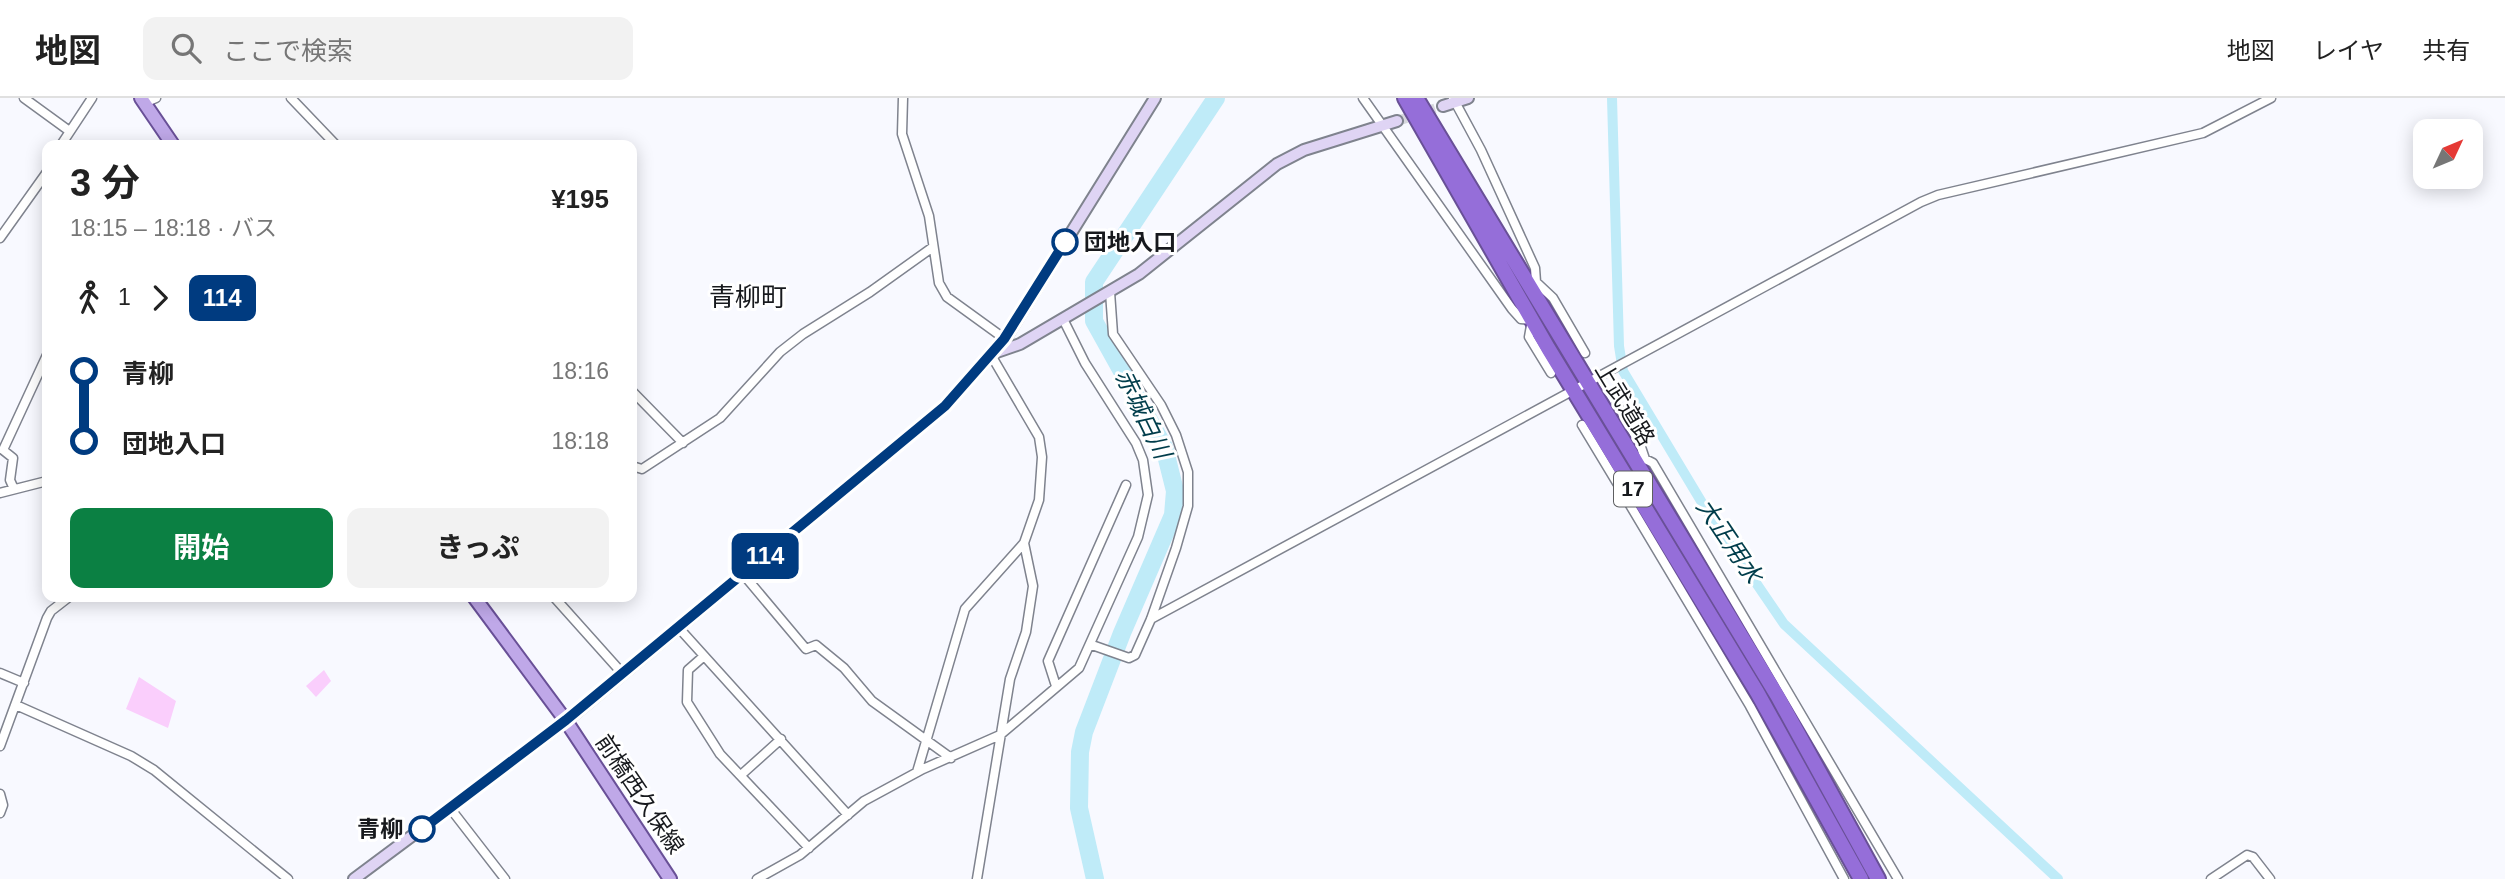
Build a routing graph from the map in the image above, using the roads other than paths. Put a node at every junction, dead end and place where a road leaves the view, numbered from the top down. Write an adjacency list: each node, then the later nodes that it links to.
1 (24, 98): 15 (street)
2 (92, 98): 15 (street)
3 (291, 98): 18 (street)
4 (902, 98): 21 (street)
5 (1155, 98): 26 (main road)
6 (1363, 98): 14 (street)
7 (1468, 98): 11 (main road)
8 (2271, 98): 31 (street)
9 (1411, 99): 22 (highway, 上武道路 / 17); 25 (highway, 上武道路 / 17)
10 (147, 100): 17 (main road)
11 (1454, 100): 12 (main road); 22 (street)
12 (1443, 106)
13 (1397, 121): 14 (main road)
14 (1381, 126): 23 (main road); 25 (street)
15 (68, 130): 16 (street)
16 (63, 140)
17 (170, 140)
18 (331, 140)
19 (42, 179): 20 (street)
20 (0, 238)
21 (933, 247): 26 (street); 35 (street)
22 (1534, 288): 25 (highway, 上武道路 / 17); 27 (street)
23 (1110, 292): 24 (main road); 48 (street)
24 (1067, 317): 28 (main road); 50 (street)
25 (1538, 317): 30 (street); 31 (highway, 上武道路 / 17)
26 (1004, 339): 28 (main road)
27 (1585, 353)
28 (991, 354): 43 (street); 44 (main road)
29 (42, 366): 41 (street)
30 (1551, 373)
31 (1581, 388): 36 (highway, 上武道路 / 17); 40 (highway, 上武道路 / 17); 48 (street)
32 (637, 396): 35 (street)
33 (1617, 404): 36 (street)
34 (1582, 425): 40 (street)
35 (683, 443): 37 (street)
36 (1640, 461): 40 (highway, 上武道路 / 17); 79 (street)
37 (637, 468)
38 (42, 482): 41 (street)
39 (1126, 485): 55 (street)
40 (1636, 488): 76 (street); 77 (highway, 上武道路 / 17); 78 (highway, 上武道路 / 17)
41 (14, 489): 42 (street)
42 (0, 493)
43 (1024, 542): 58 (street); 60 (street)
44 (743, 574): 49 (main road); 60 (street)
45 (63, 602): 54 (street)
46 (478, 602): 57 (main road, 前橋西久保線)
47 (558, 602): 53 (street)
48 (1151, 619): 50 (street)
49 (678, 627): 51 (street); 53 (main road)
50 (1093, 645): 55 (street)
51 (704, 656): 59 (street); 64 (street)
52 (0, 673): 54 (street)
53 (622, 673): 57 (main road)
54 (24, 682): 56 (street)
55 (1056, 686): 58 (street)
56 (16, 705): 61 (street); 70 (street)
57 (566, 720): 66 (main road); 73 (main road, 前橋西久保線)
58 (1000, 735): 62 (street); 75 (street)
59 (781, 739): 64 (street); 68 (street)
60 (926, 742): 62 (street); 63 (street)
61 (0, 746)
62 (951, 758): 63 (street)
63 (917, 772): 68 (street)
64 (741, 775): 69 (street)
65 (0, 794): 67 (street)
66 (450, 808): 71 (main road); 72 (street)
67 (0, 813)
68 (848, 815): 69 (street)
69 (809, 848): 74 (street)
70 (288, 879)
71 (354, 879)
72 (505, 879)
73 (670, 879)
74 (757, 879)
75 (977, 879)
76 (1844, 879)
77 (1861, 879)
78 (1878, 879)
79 (1898, 879)
80 (2211, 879): 81 (street)
81 (2270, 879)

